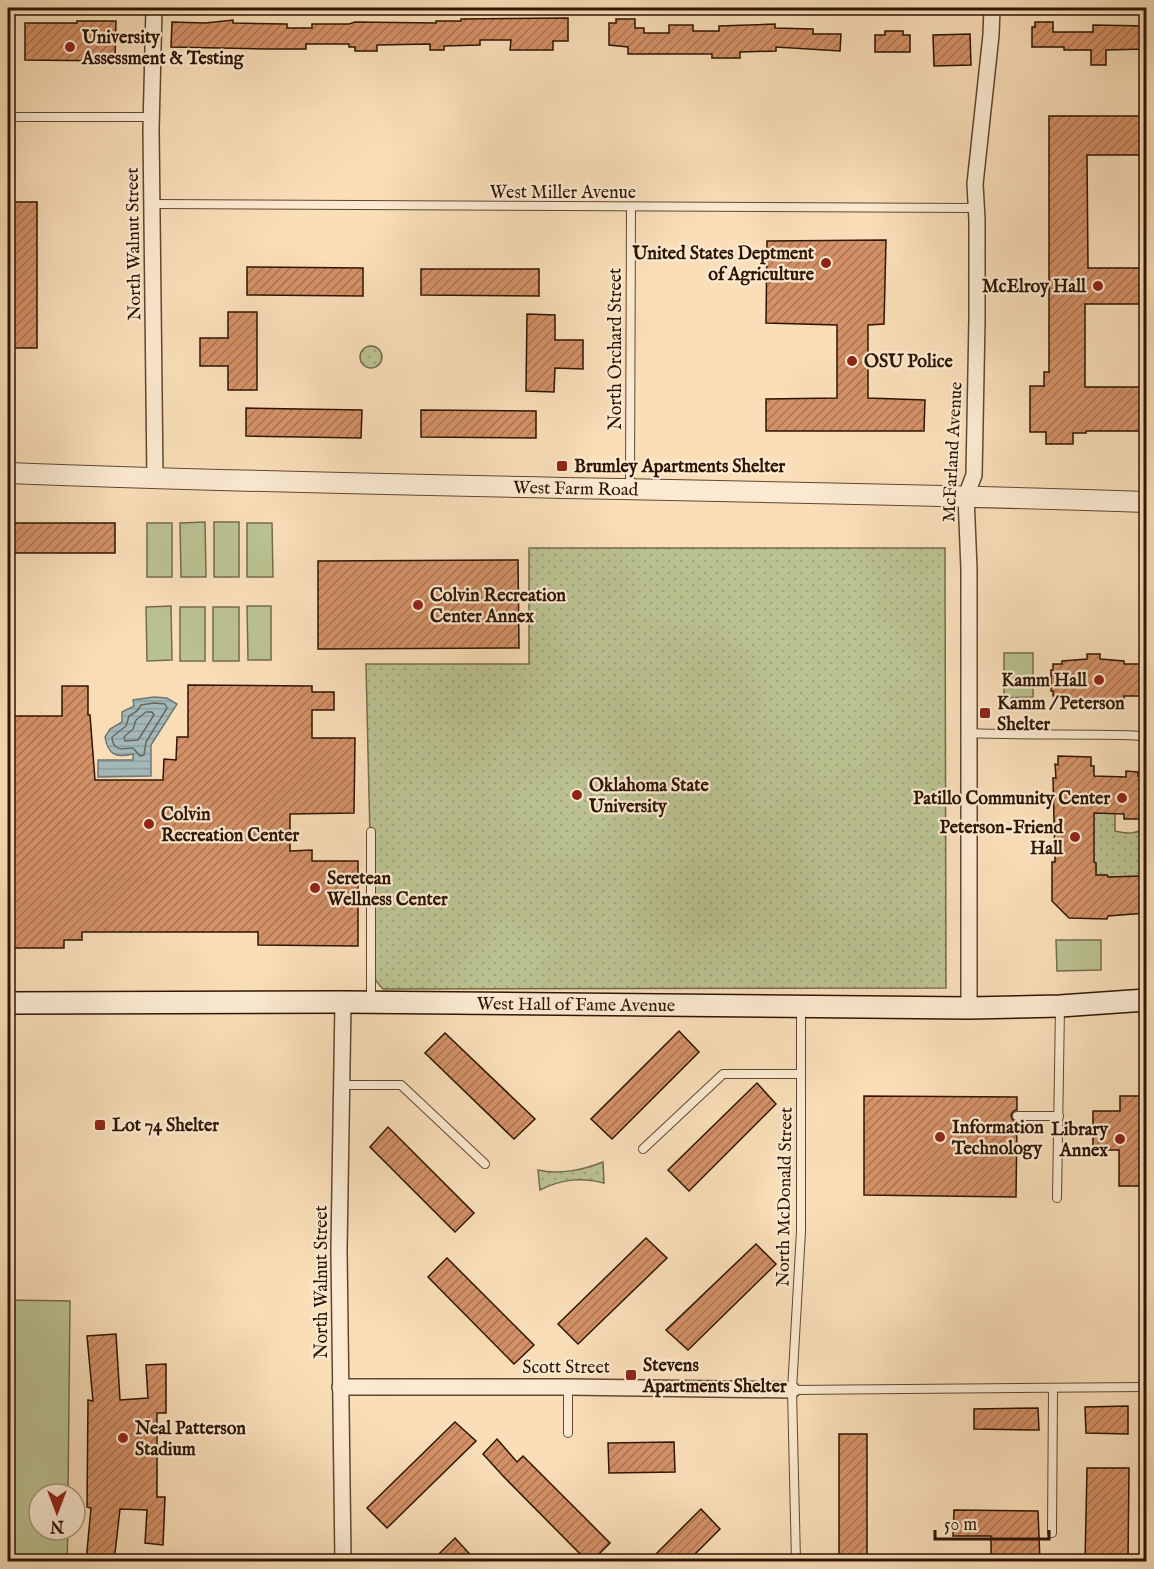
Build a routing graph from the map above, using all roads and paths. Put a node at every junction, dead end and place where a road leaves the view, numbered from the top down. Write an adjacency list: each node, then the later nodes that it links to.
1 (154, 8): 4 (street, North Walnut Street)
2 (992, 8): 7 (street, McFarland Avenue)
3 (8, 117): 4 (lane)
4 (151, 117): 5 (street, North Walnut Street)
5 (152, 204): 6 (lane, West Miller Avenue); 9 (street, North Walnut Street)
6 (631, 207): 7 (lane, West Miller Avenue); 10 (lane, North Orchard Street)
7 (975, 208): 11 (street, McFarland Avenue)
8 (8, 474): 9 (street, West Farm Road)
9 (155, 479): 10 (street, West Farm Road)
10 (630, 490): 11 (street, West Farm Road)
11 (966, 496): 12 (street, West Farm Road); 13 (street, McFarland Avenue)
12 (1146, 502)
13 (969, 733): 14 (lane); 22 (street, McFarland Avenue)
14 (1146, 736)
15 (371, 832): 19 (lane)
16 (1146, 1000): 21 (main road, West Hall of Fame Avenue)
17 (343, 1002): 18 (main road, West Hall of Fame Avenue); 19 (main road, West Hall of Fame Avenue); 24 (street, North Walnut Street)
18 (8, 1003)
19 (371, 1003): 20 (main road, West Hall of Fame Avenue)
20 (801, 1005): 22 (main road, West Hall of Fame Avenue); 23 (lane, North McDonald Street)
21 (1060, 1005): 22 (main road, West Hall of Fame Avenue); 26 (lane)
22 (969, 1008)
23 (801, 1074): 27 (lane); 34 (lane, North McDonald Street)
24 (340, 1085): 28 (lane); 31 (street, North Walnut Street)
25 (1017, 1116): 26 (lane)
26 (1059, 1116): 29 (lane)
27 (643, 1149)
28 (485, 1164)
29 (1057, 1198)
30 (568, 1386): 31 (street, Scott Street); 34 (street, Scott Street); 35 (lane)
31 (340, 1387): 37 (street, North Walnut Street)
32 (1146, 1387): 33 (lane)
33 (1053, 1388): 34 (lane); 36 (lane)
34 (792, 1390): 38 (lane, North McDonald Street)
35 (568, 1433)
36 (1052, 1533)
37 (343, 1562)
38 (796, 1562)

